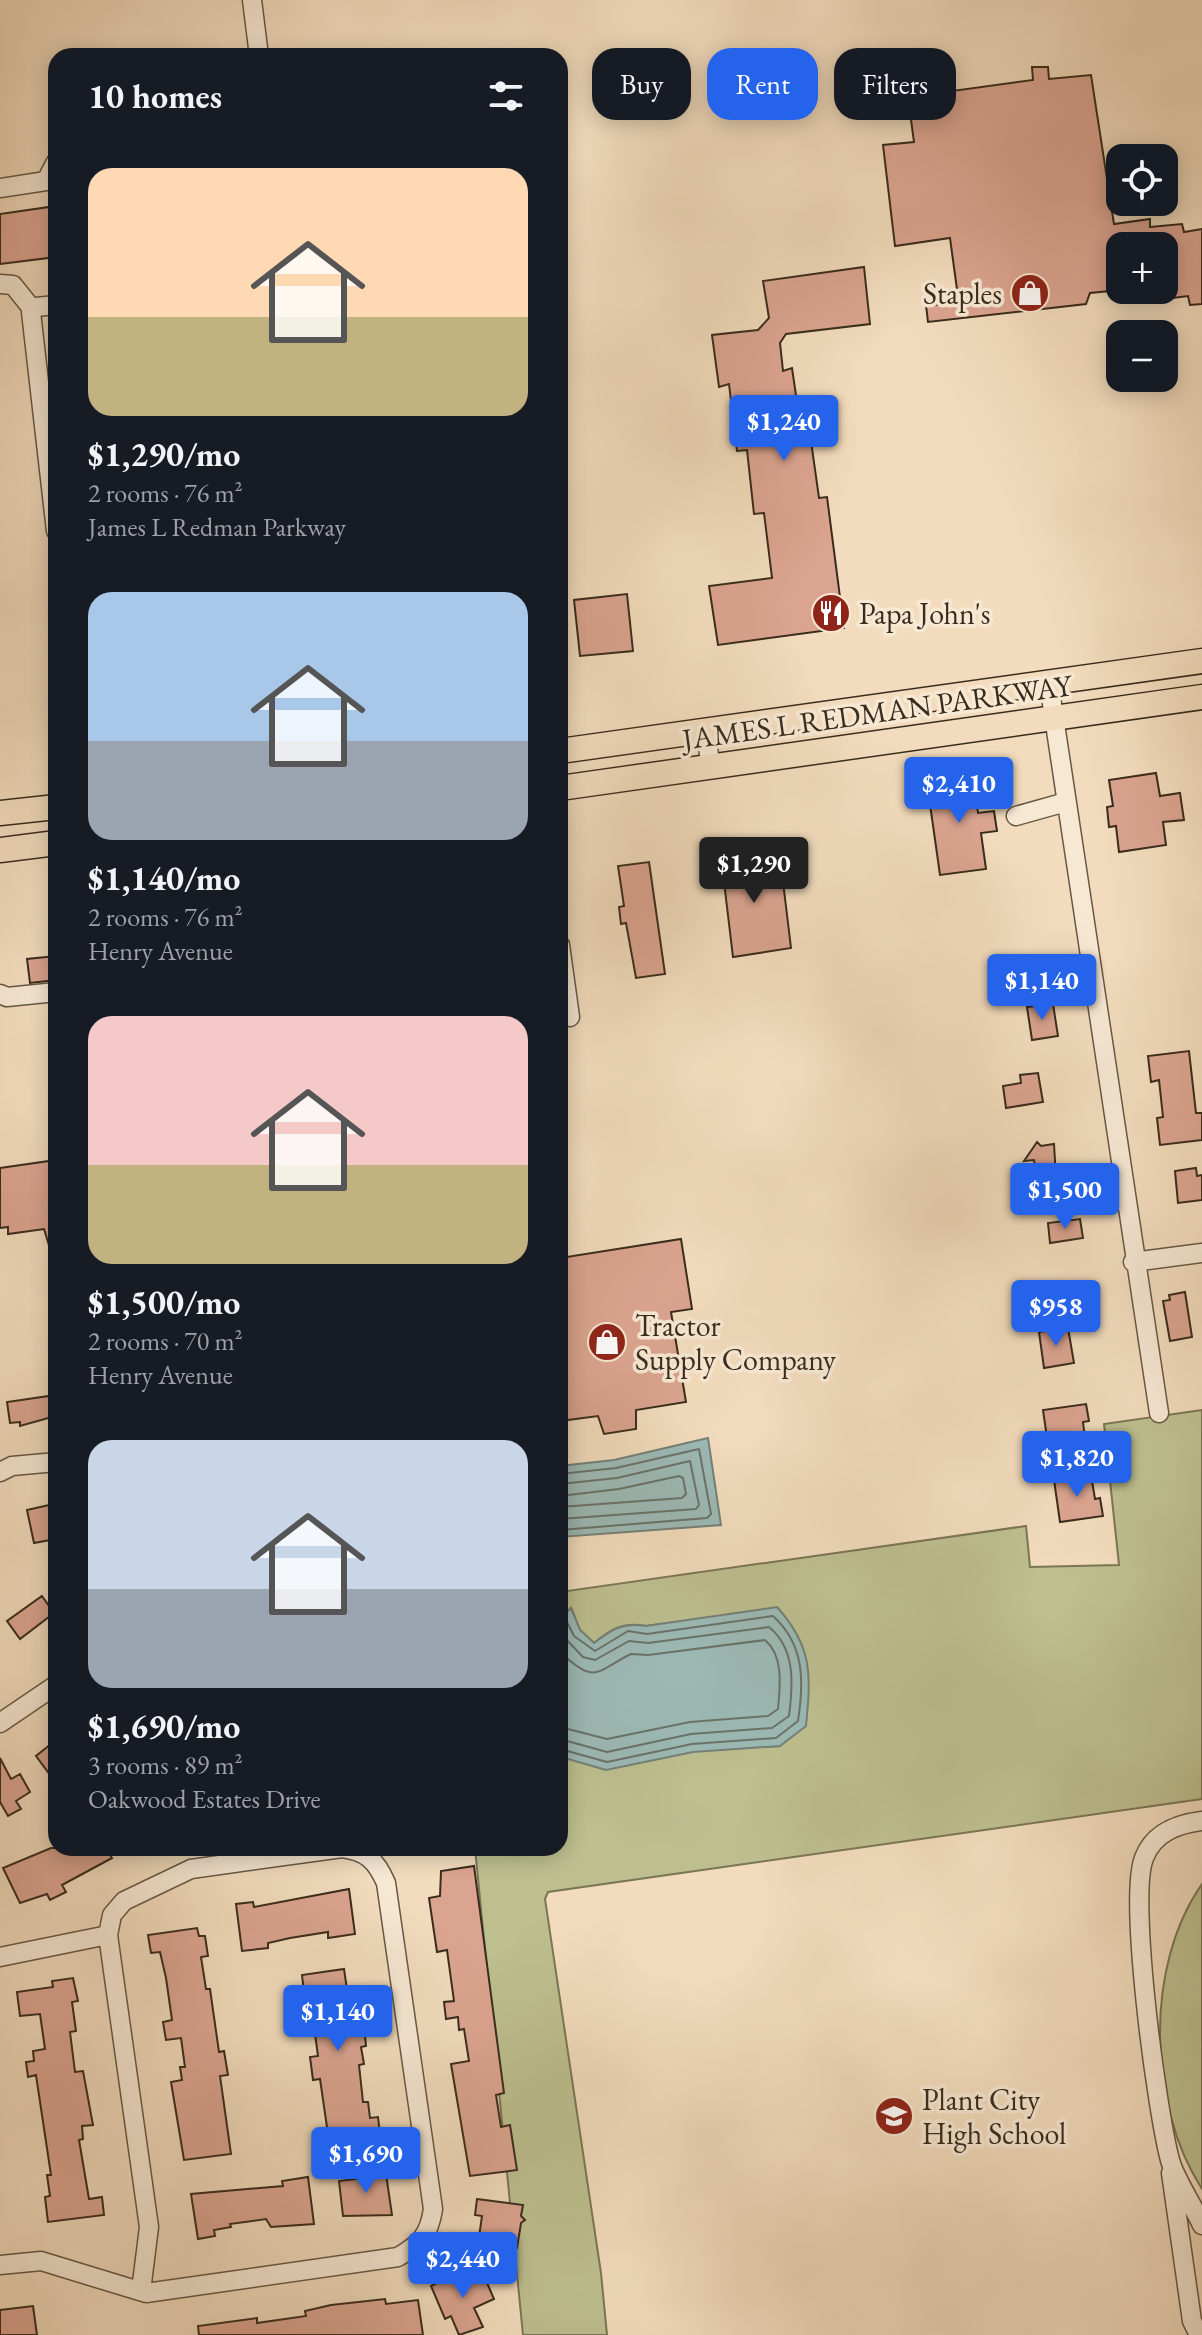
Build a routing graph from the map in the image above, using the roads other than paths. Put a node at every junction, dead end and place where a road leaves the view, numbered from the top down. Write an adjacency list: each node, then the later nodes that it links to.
1 (252, 0): 2 (street)
2 (258, 48)
3 (48, 177): 4 (street)
4 (0, 188)
5 (0, 284): 7 (street)
6 (48, 307): 7 (street)
7 (33, 310): 8 (street)
8 (48, 467)
9 (1202, 661): 10 (main road, JAMES L REDMAN PARKWAY)
10 (1049, 684): 12 (street); 13 (main road, JAMES L REDMAN PARKWAY)
11 (1202, 697): 12 (main road, JAMES L REDMAN PARKWAY)
12 (1054, 718): 15 (main road, JAMES L REDMAN PARKWAY); 17 (street)
13 (706, 733): 14 (main road, JAMES L REDMAN PARKWAY); 15 (street)
14 (568, 750)
15 (711, 769): 16 (main road, JAMES L REDMAN PARKWAY)
16 (568, 787)
17 (1066, 802): 20 (street); 30 (street)
18 (48, 808): 19 (main road)
19 (0, 813)
20 (1016, 816)
21 (0, 834): 22 (main road)
22 (48, 839)
23 (48, 841): 24 (main road)
24 (0, 850)
25 (48, 993): 26 (street)
26 (0, 994)
27 (568, 1003): 28 (street)
28 (570, 1017)
29 (1202, 1253): 30 (street)
30 (1133, 1262): 31 (street)
31 (1159, 1413)
32 (48, 1463): 33 (street)
33 (0, 1472)
34 (48, 1690): 35 (street)
35 (0, 1723)
36 (1202, 1821): 41 (street)
37 (284, 1856): 39 (street)
38 (367, 1856): 44 (street)
39 (108, 1935): 40 (street); 44 (street)
40 (0, 1957)
41 (1170, 2163): 42 (street); 45 (street)
42 (1202, 2225)
43 (0, 2265): 44 (street)
44 (141, 2291)
45 (1199, 2335)

